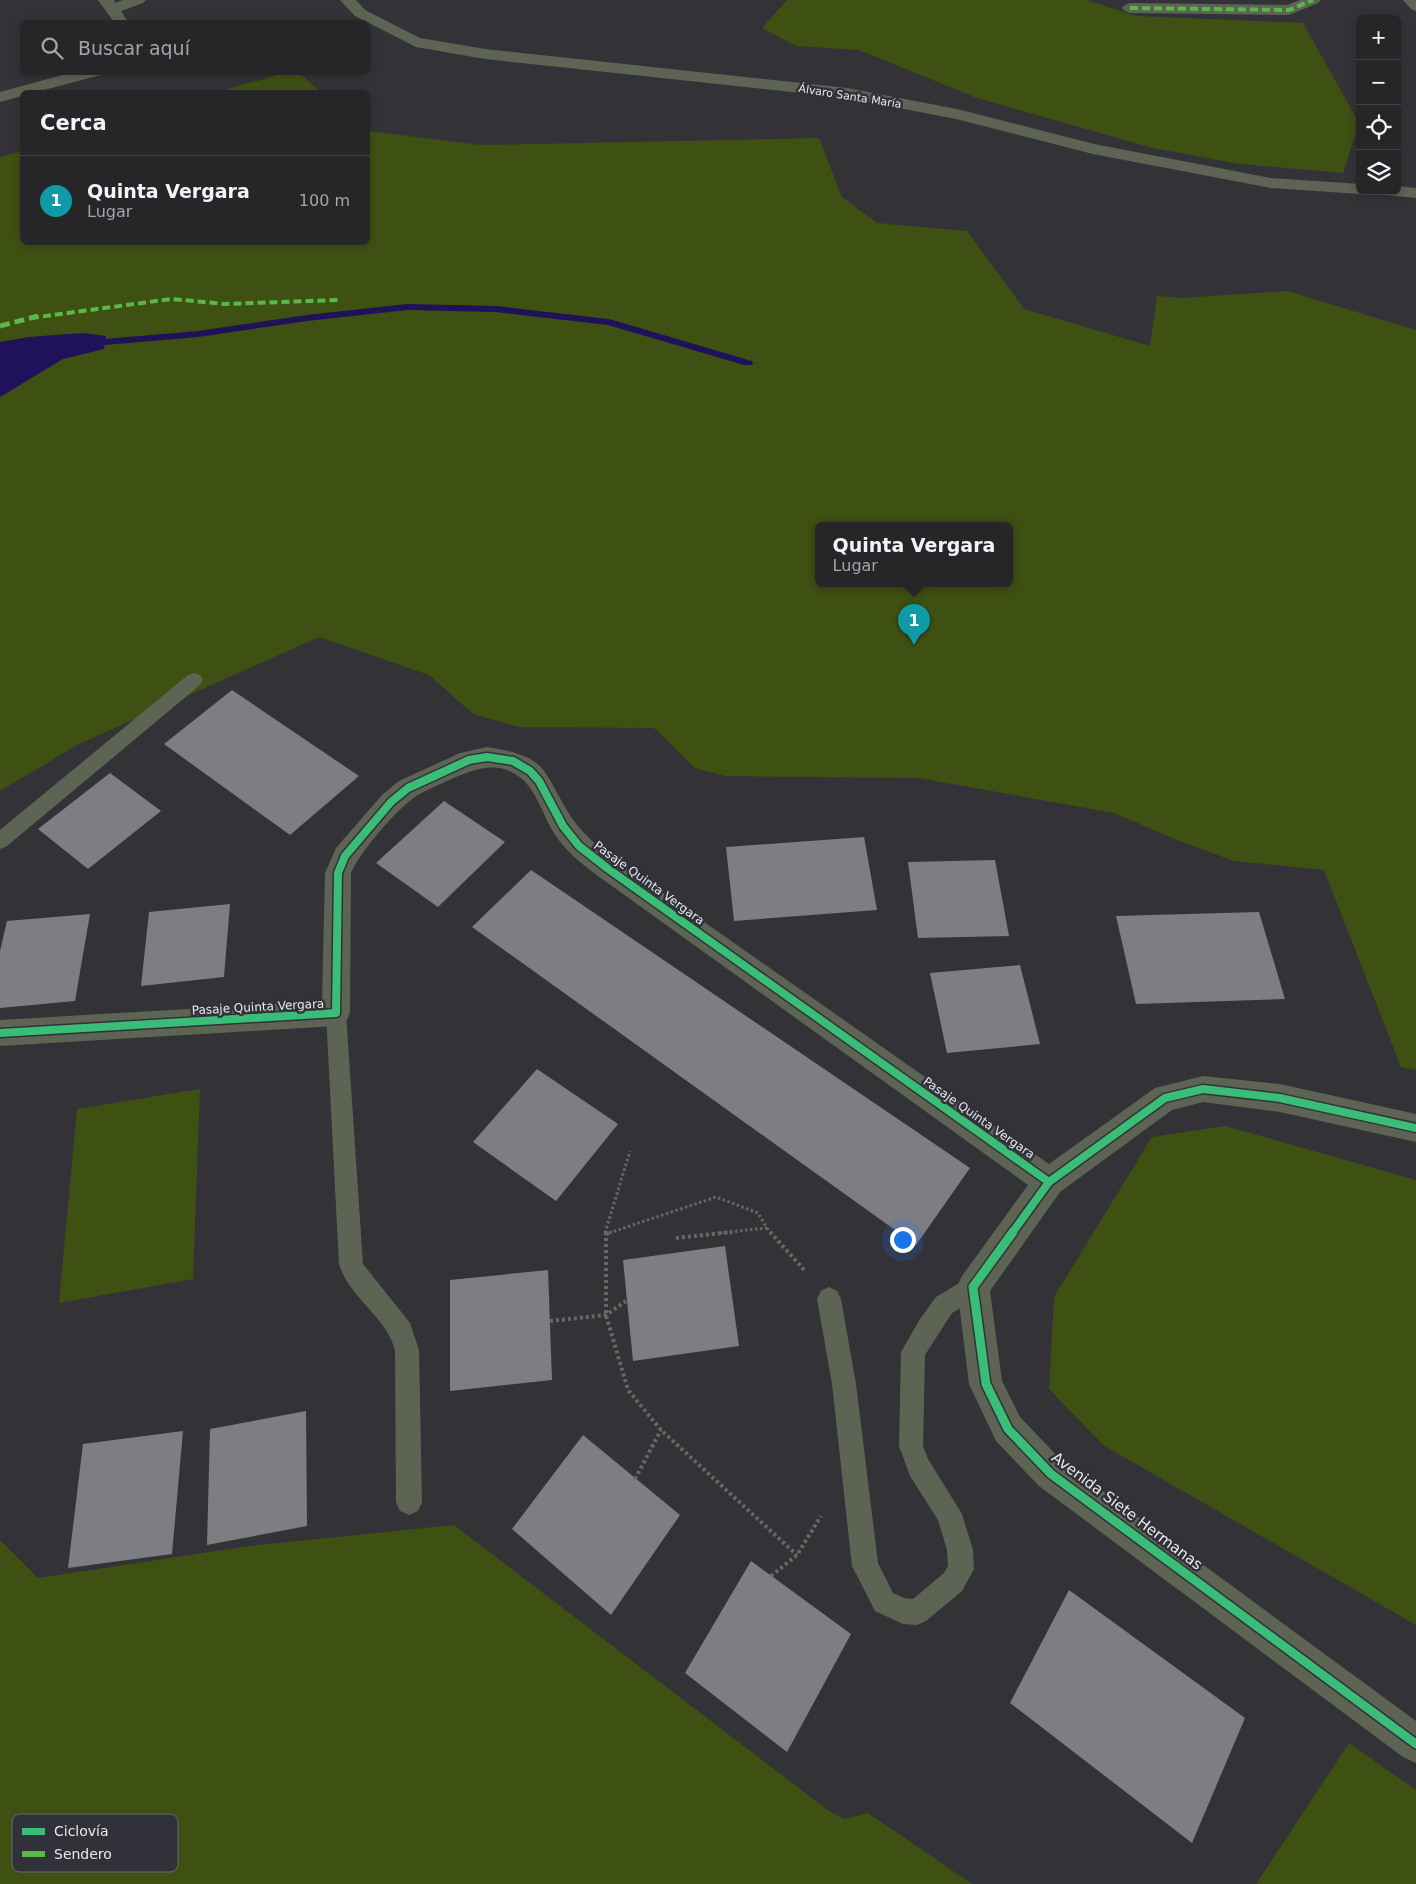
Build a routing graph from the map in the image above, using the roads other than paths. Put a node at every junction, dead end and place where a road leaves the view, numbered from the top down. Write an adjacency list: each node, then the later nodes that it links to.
1 (138, 0): 5 (street)
2 (348, 0): 13 (street, Álvaro Santa María)
3 (1313, 0): 7 (street)
4 (1411, 0): 6 (street)
5 (109, 4): 8 (street)
6 (1416, 6)
7 (1130, 8)
8 (120, 20)
9 (84, 75): 10 (street)
10 (27, 90)
11 (20, 92): 12 (street)
12 (0, 97)
13 (1356, 189)
14 (1401, 192): 15 (street)
15 (1416, 193)
16 (194, 680): 17 (lane)
17 (0, 841)
18 (336, 1013): 19 (street, Pasaje Quinta Vergara); 21 (street, Pasaje Quinta Vergara); 24 (lane)
19 (0, 1033)
20 (1416, 1128): 21 (street)
21 (1049, 1182): 22 (street)
22 (974, 1287): 23 (lane); 25 (street, Avenida Siete Hermanas)
23 (829, 1299)
24 (409, 1502)
25 (1416, 1744)

